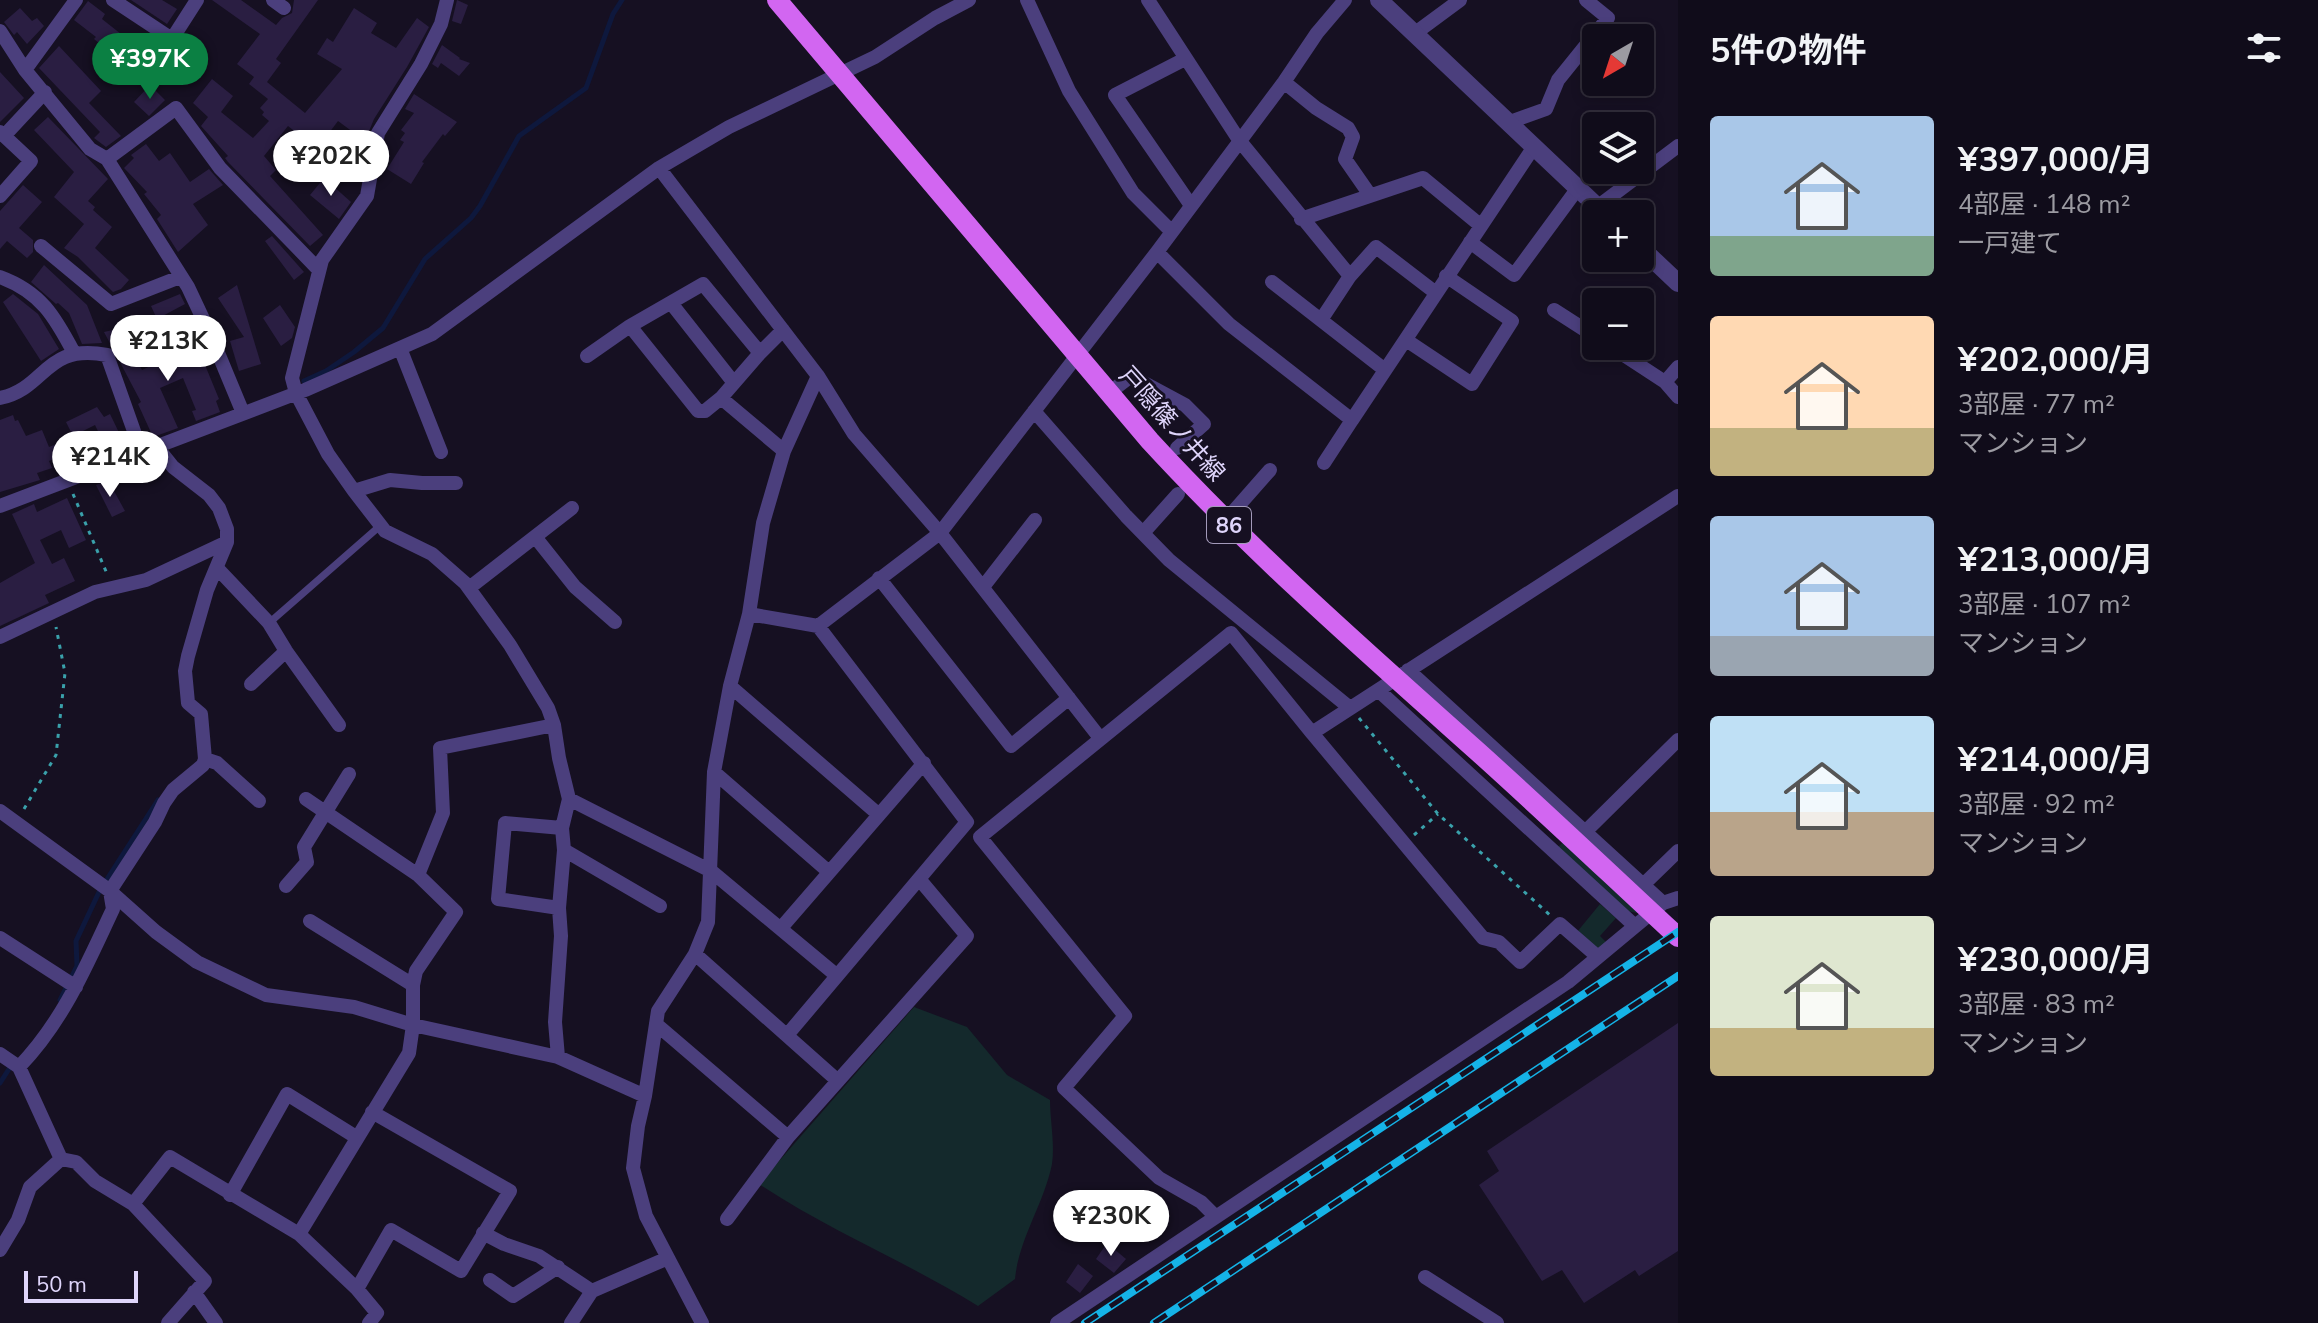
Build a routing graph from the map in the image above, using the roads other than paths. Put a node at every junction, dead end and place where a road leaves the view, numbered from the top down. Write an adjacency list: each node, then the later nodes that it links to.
1 (76, 0): 16 (street)
2 (113, 0): 3 (street)
3 (197, 0)
4 (447, 0): 40 (street)
5 (777, 0): 17 (main road, 戸隠篠ノ井線 / 86)
6 (969, 0): 17 (street)
7 (1027, 0): 35 (street)
8 (1148, 0): 15 (street)
9 (1345, 0): 18 (street)
10 (1379, 0): 14 (street)
11 (1460, 0): 14 (street)
12 (1586, 0): 20 (street)
13 (0, 31): 16 (street)
14 (1414, 34): 20 (street)
15 (1185, 59): 22 (street); 32 (street)
16 (25, 70): 19 (street)
17 (840, 76): 26 (street); 58 (main road, 戸隠篠ノ井線 / 86)
18 (1284, 82): 22 (street); 28 (street)
19 (45, 92): 21 (street); 25 (street)
20 (1507, 123): 24 (street)
21 (2, 134): 29 (street)
22 (1239, 140): 32 (street); 33 (street)
23 (1678, 146): 31 (street)
24 (1533, 148): 27 (street); 34 (street)
25 (107, 159): 40 (street); 44 (street)
26 (659, 168): 53 (street); 55 (street)
27 (1578, 188): 30 (street); 36 (street)
28 (1370, 195): 33 (street); 34 (street)
29 (0, 196)
30 (1591, 200)
31 (1613, 200)
32 (1190, 204): 35 (street)
33 (1301, 219): 41 (street)
34 (1480, 225): 36 (street)
35 (1171, 231): 38 (street)
36 (1470, 242): 42 (street)
37 (41, 246): 44 (street)
38 (1157, 252): 58 (street); 73 (street)
39 (1654, 260): 46 (street)
40 (319, 270): 66 (street)
41 (1350, 276): 47 (street); 50 (street)
42 (1446, 276): 47 (street); 54 (street)
43 (0, 277): 56 (street)
44 (180, 277): 72 (street)
45 (1272, 282): 50 (street)
46 (1678, 283)
47 (1436, 293): 54 (street)
48 (671, 303): 51 (street); 57 (street); 65 (street)
49 (1554, 310): 52 (street)
50 (1321, 320): 62 (street)
51 (630, 326): 59 (street); 70 (street)
52 (1582, 328)
53 (783, 330): 57 (street); 63 (street)
54 (1406, 340): 62 (street)
55 (400, 348): 66 (street); 78 (street)
56 (74, 353): 69 (street); 76 (street)
57 (760, 353): 65 (street)
58 (1077, 355): 67 (main road, 戸隠篠ノ井線 / 86); 71 (street)
59 (587, 356)
60 (1631, 360): 64 (street)
61 (1678, 367): 64 (street)
62 (1385, 370): 73 (street)
63 (818, 376): 77 (street); 90 (street)
64 (1665, 382): 68 (street)
65 (734, 383): 70 (street)
66 (296, 393): 72 (street); 82 (street)
67 (1109, 393): 75 (street); 88 (main road, 戸隠篠ノ井線 / 86)
68 (1678, 397)
69 (0, 398)
70 (721, 398): 77 (street)
71 (1034, 411): 90 (street); 91 (street)
72 (243, 413): 74 (street)
73 (1352, 420): 79 (street)
74 (157, 447): 76 (street); 93 (street)
75 (1177, 448)
76 (141, 451): 85 (street)
77 (784, 451): 98 (street)
78 (441, 452)
79 (1324, 463)
80 (1270, 470): 88 (street)
81 (456, 483): 82 (street)
82 (354, 491): 89 (street)
83 (1178, 494): 91 (street)
84 (1678, 496): 106 (street)
85 (0, 506)
86 (572, 508): 92 (street)
87 (1035, 520): 96 (street)
88 (1225, 521): 106 (main road, 戸隠篠ノ井線 / 86)
89 (381, 525): 97 (street); 101 (lane)
90 (940, 533): 95 (street); 96 (street)
91 (1143, 533): 99 (street)
92 (536, 538): 97 (street); 100 (street)
93 (227, 542): 94 (street); 104 (street)
94 (217, 568): 101 (street); 116 (street)
95 (879, 578): 102 (street); 109 (street)
96 (983, 587): 109 (street)
97 (469, 588): 112 (street)
98 (749, 614): 102 (street); 108 (street)
99 (1241, 621): 103 (street); 110 (street)
100 (615, 622)
101 (269, 623): 105 (street)
102 (818, 626): 117 (street)
103 (1231, 633): 113 (street); 114 (street)
104 (0, 637)
105 (286, 651): 107 (street); 111 (street)
106 (1394, 679): 110 (street); 127 (main road, 戸隠篠ノ井線 / 86); 142 (street)
107 (251, 684)
108 (730, 686): 118 (street); 124 (street)
109 (1069, 698): 114 (street)
110 (1350, 708): 113 (street)
111 (339, 725)
112 (554, 725): 121 (street); 132 (street)
113 (1312, 733): 147 (street)
114 (1100, 738): 165 (street)
115 (1678, 740): 127 (street)
116 (205, 759): 122 (street); 136 (street)
117 (924, 763): 124 (street); 133 (street)
118 (714, 772): 130 (street); 131 (street)
119 (349, 774): 123 (street)
120 (306, 799): 123 (street)
121 (569, 799): 126 (street); 130 (street)
122 (259, 801)
123 (325, 813): 132 (street); 135 (street)
124 (878, 814): 131 (street)
125 (6, 818): 136 (street)
126 (562, 828): 128 (street); 140 (street)
127 (1576, 834): 134 (street); 144 (main road, 戸隠篠ノ井線 / 86)
128 (564, 850): 139 (street); 140 (street)
129 (1678, 851): 134 (street)
130 (711, 871): 143 (street); 146 (street)
131 (829, 872): 143 (street)
132 (418, 875): 150 (street)
133 (920, 880): 148 (street); 157 (street)
134 (1643, 885): 138 (street)
135 (286, 886)
136 (104, 887): 149 (street); 152 (street)
137 (1678, 898): 138 (street)
138 (1663, 903): 142 (street)
139 (660, 906)
140 (559, 908): 155 (street)
141 (310, 921): 150 (street)
142 (1635, 926): 147 (street)
143 (781, 928): 148 (street)
144 (1678, 937)
145 (0, 938): 149 (street)
146 (695, 954): 151 (street); 153 (street)
147 (1598, 957): 165 (street)
148 (836, 975): 153 (street)
149 (71, 984): 156 (street)
150 (413, 985): 152 (street)
151 (656, 1024): 158 (street); 161 (street)
152 (413, 1025): 155 (street); 159 (street)
153 (788, 1034): 157 (street)
154 (0, 1054): 156 (street)
155 (558, 1057): 158 (street)
156 (19, 1067): 162 (street)
157 (838, 1081): 161 (street)
158 (645, 1096): 170 (street)
159 (372, 1112): 160 (street); 167 (street)
160 (356, 1137): 163 (street); 168 (street)
161 (788, 1137): 166 (street)
162 (61, 1159): 164 (street); 169 (street)
163 (230, 1195): 164 (street); 168 (street)
164 (133, 1204): 176 (street)
165 (1215, 1216): 182 (street)
166 (727, 1219)
167 (483, 1233): 171 (street); 174 (street)
168 (299, 1234): 174 (street)
169 (0, 1250)
170 (668, 1258): 175 (street); 181 (street)
171 (558, 1267): 173 (street); 175 (street)
172 (1425, 1277): 183 (street)
173 (490, 1280)
174 (357, 1289): 179 (street)
175 (592, 1291): 180 (street)
176 (194, 1292): 177 (street); 178 (street)
177 (168, 1323)
178 (216, 1323)
179 (369, 1323)
180 (571, 1323)
181 (702, 1323)
182 (1057, 1323)
183 (1497, 1323)

